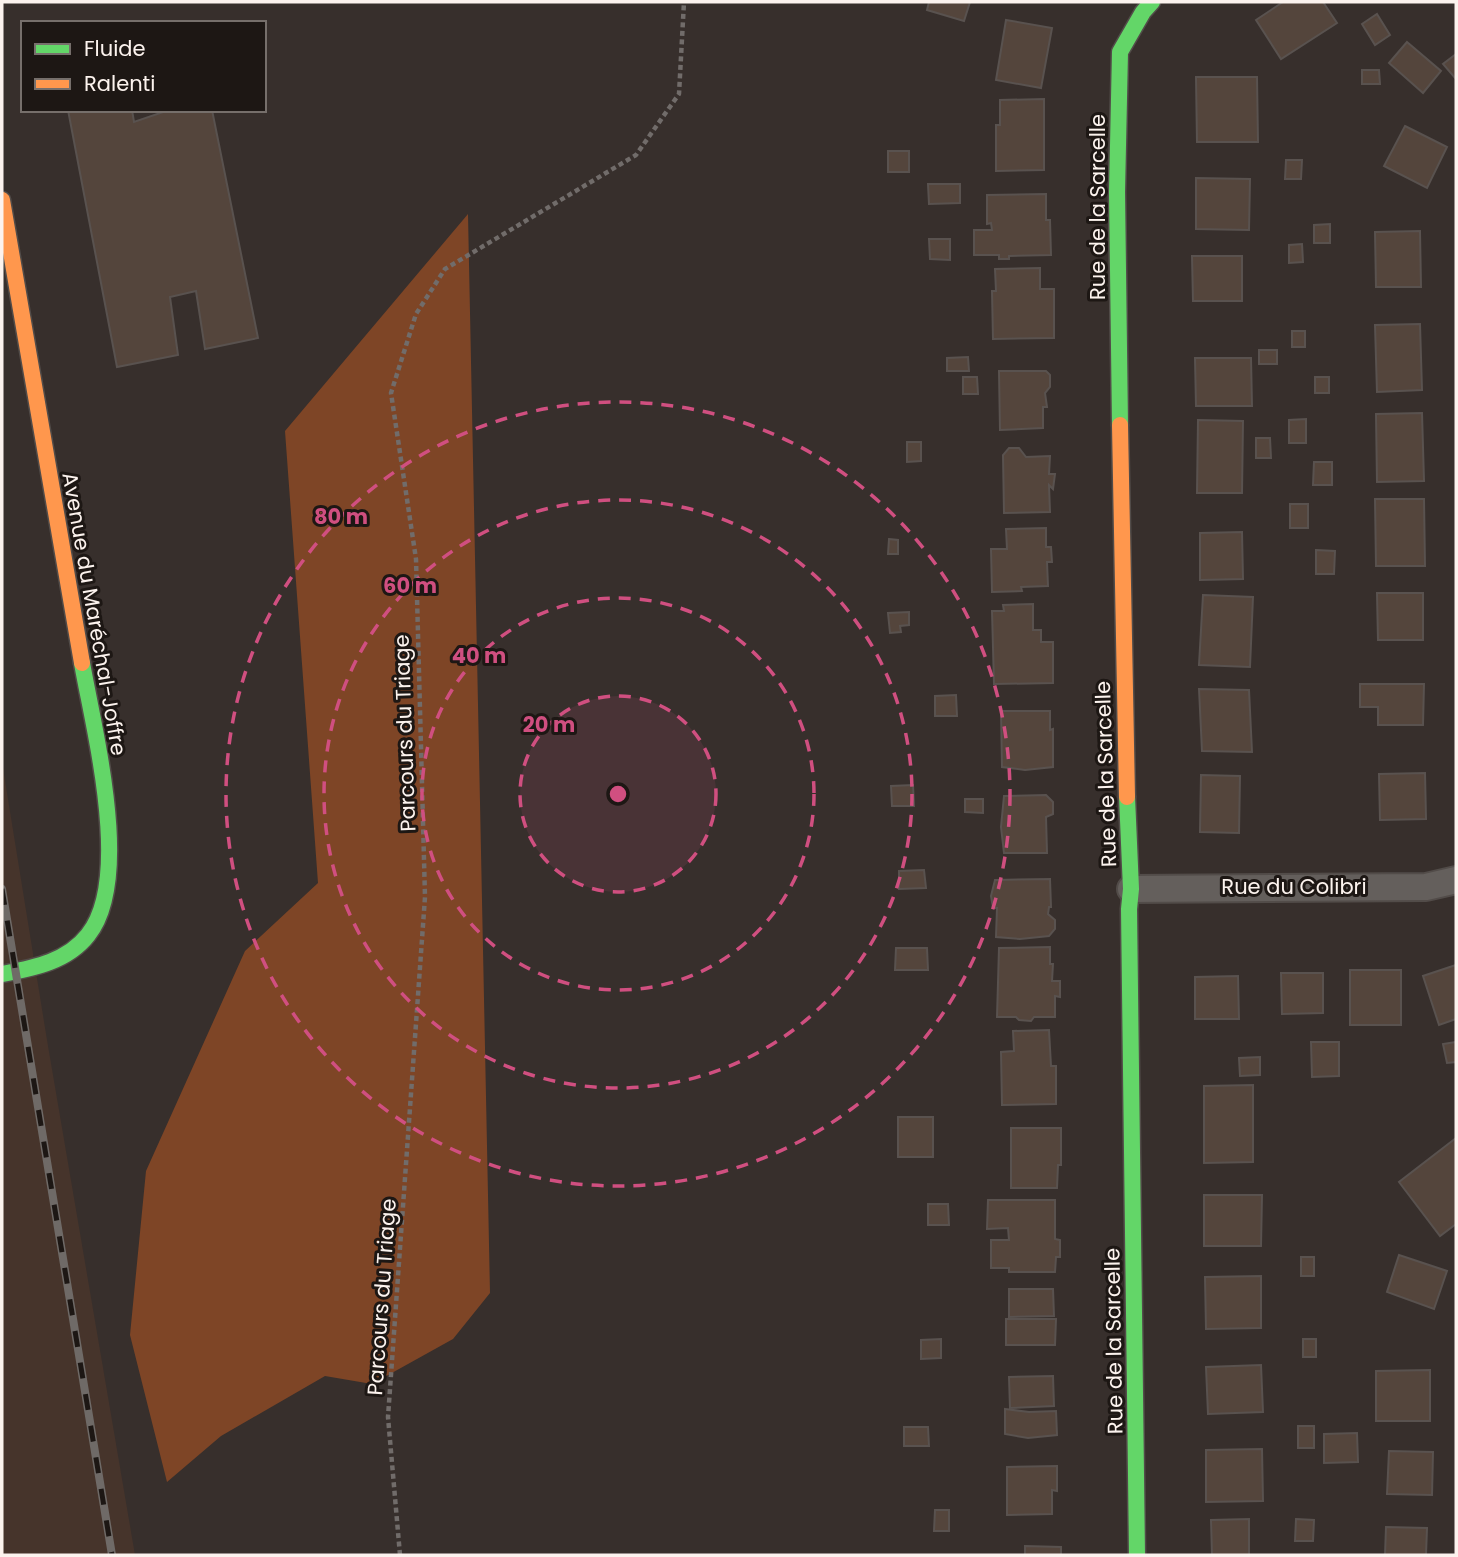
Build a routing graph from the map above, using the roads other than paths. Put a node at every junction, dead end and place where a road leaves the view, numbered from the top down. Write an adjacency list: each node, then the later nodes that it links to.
1 (1152, 2): 4 (street, Rue de la Sarcelle)
2 (2, 200): 5 (street, Avenue du Maréchal-Joffre)
3 (1456, 880): 4 (street, Rue du Colibri)
4 (1131, 889): 6 (street, Rue de la Sarcelle)
5 (2, 974)
6 (1138, 1555)

